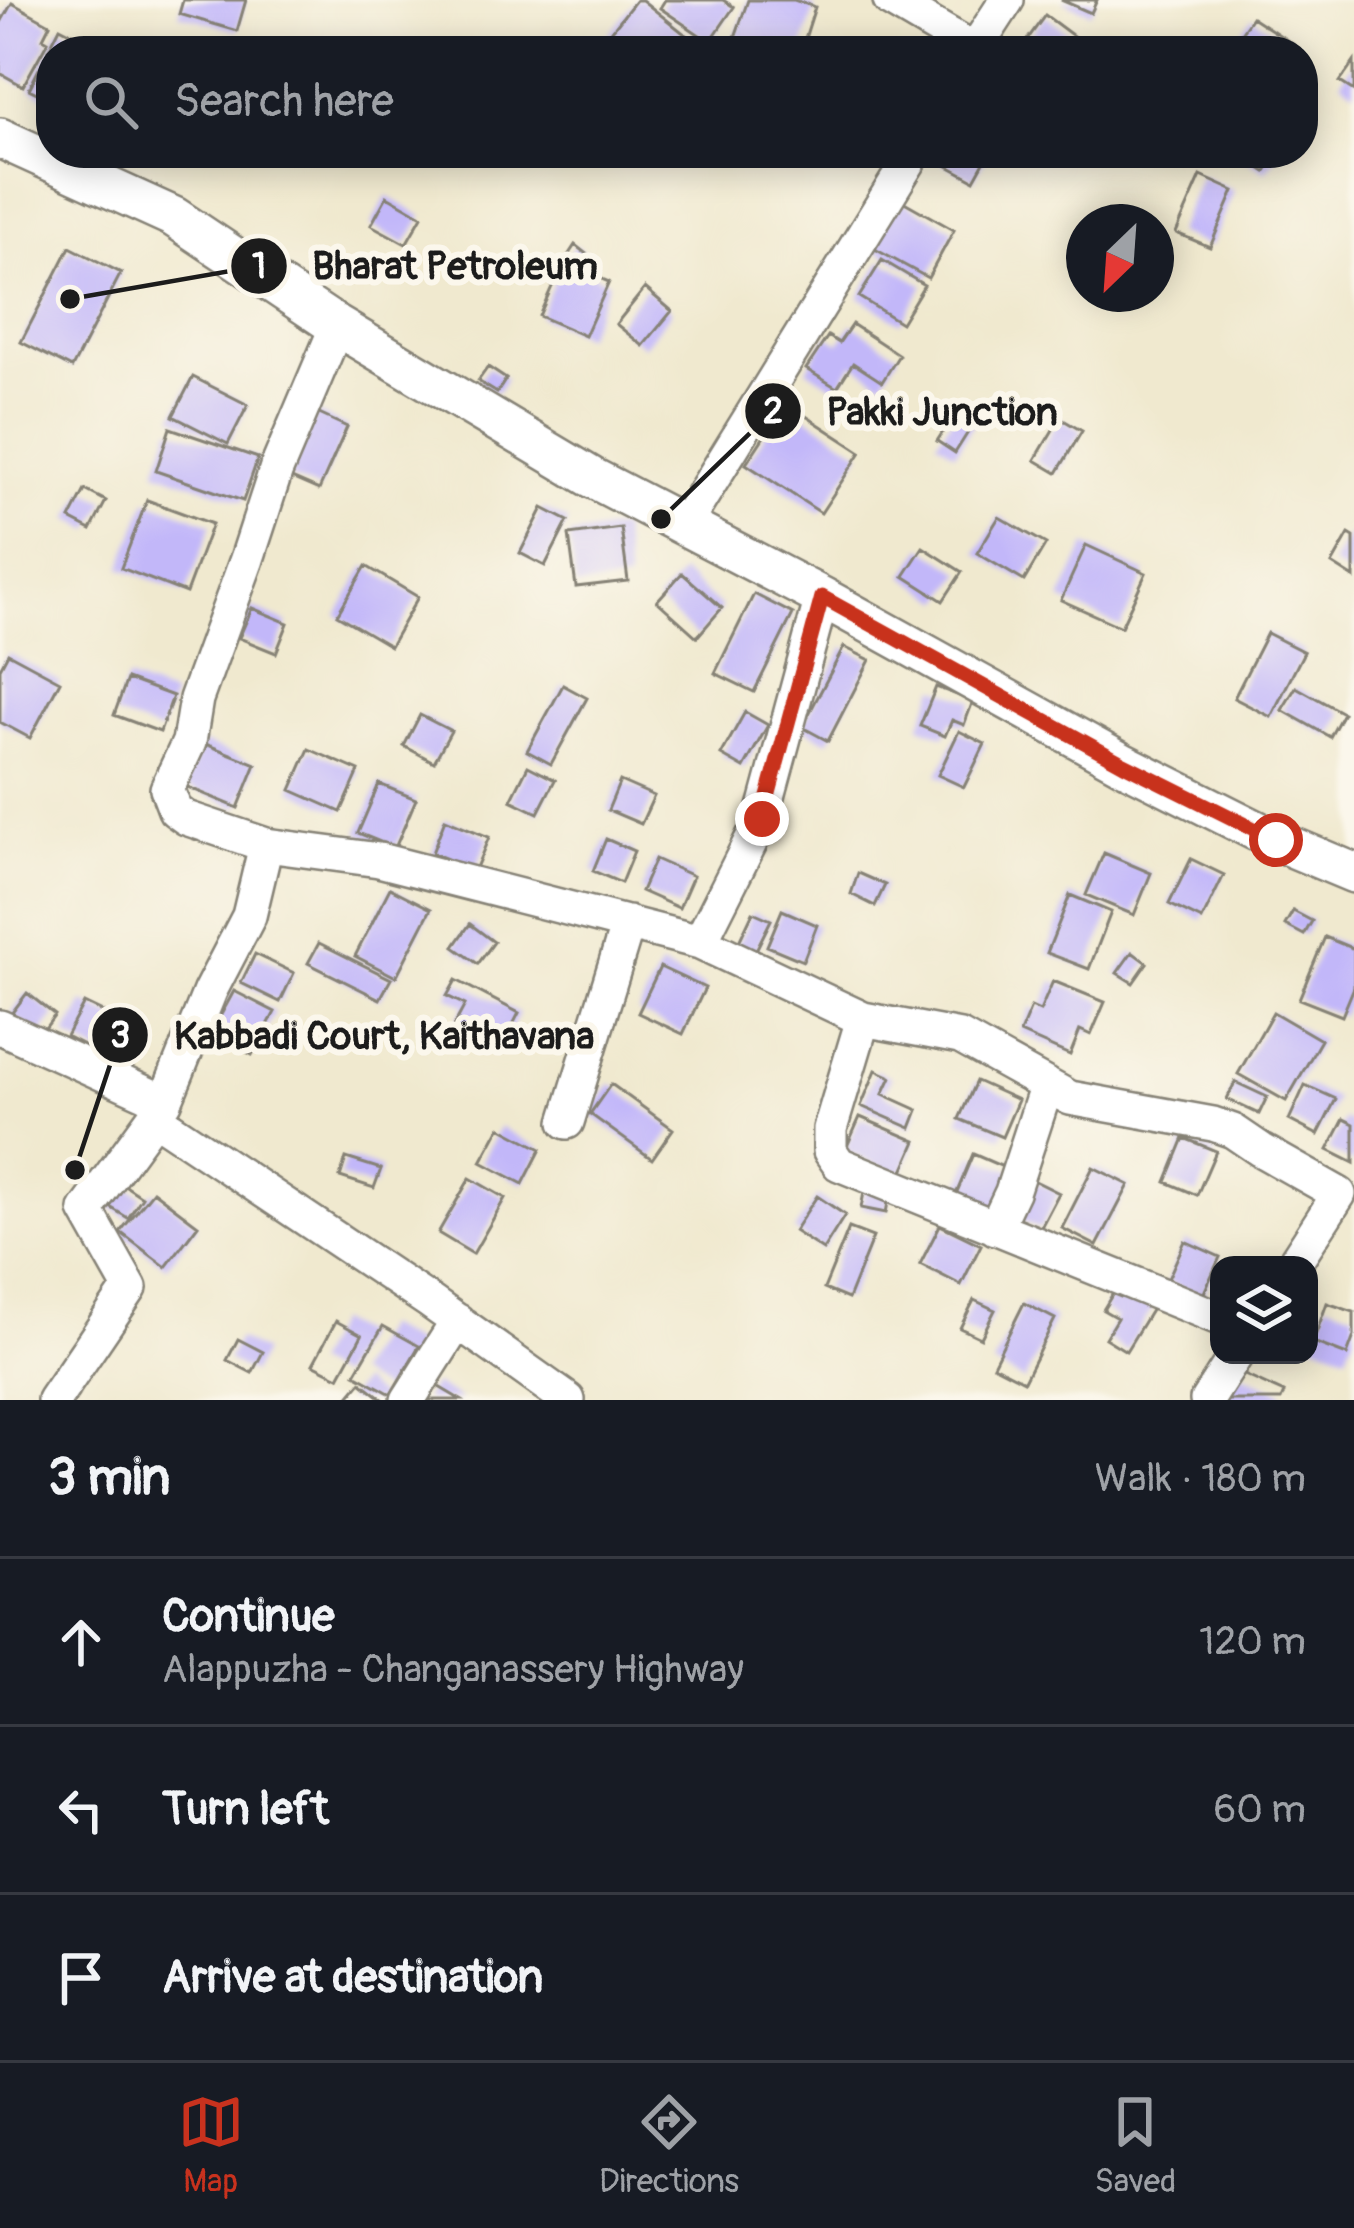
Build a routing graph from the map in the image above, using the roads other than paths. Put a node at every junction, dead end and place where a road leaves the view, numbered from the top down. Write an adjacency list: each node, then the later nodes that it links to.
1 (890, 0): 3 (street)
2 (1007, 0): 4 (street)
3 (951, 36)
4 (984, 36)
5 (0, 139): 6 (main road)
6 (36, 155)
7 (65, 168): 9 (main road)
8 (905, 168): 10 (street)
9 (337, 326): 10 (main road); 12 (street)
10 (685, 525): 11 (main road)
11 (822, 597): 13 (main road); 15 (street)
12 (266, 845): 14 (street); 19 (street)
13 (1354, 873)
14 (628, 923): 15 (street); 20 (street)
15 (700, 942): 16 (street)
16 (863, 1019): 18 (street); 22 (street)
17 (0, 1027): 19 (street)
18 (1047, 1085): 21 (street); 22 (street)
19 (160, 1110): 25 (street); 27 (street)
20 (567, 1123)
21 (1349, 1195): 23 (street)
22 (995, 1228): 24 (street)
23 (1300, 1256)
24 (1210, 1314)
25 (458, 1321): 28 (street); 29 (street)
26 (1230, 1364): 30 (street)
27 (54, 1400)
28 (408, 1400)
29 (568, 1400)
30 (1208, 1400)

